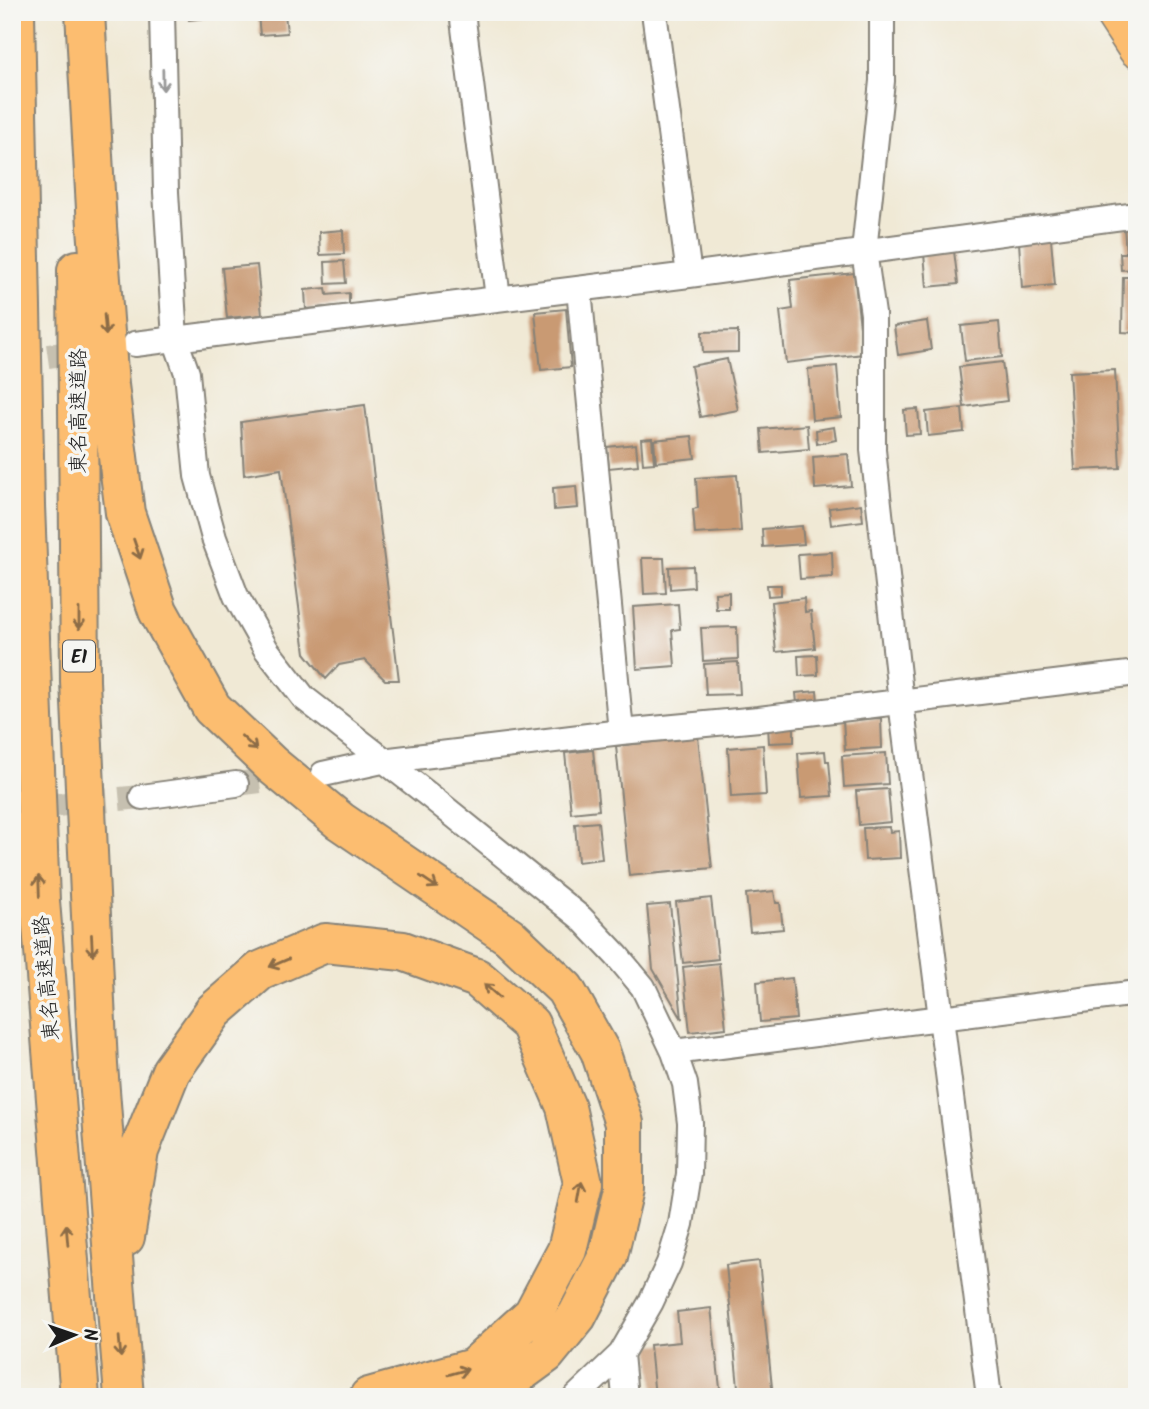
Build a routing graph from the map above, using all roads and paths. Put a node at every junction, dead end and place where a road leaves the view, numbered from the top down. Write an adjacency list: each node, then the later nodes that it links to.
1 (15, 12): 17 (highway, 東名高速道路)
2 (75, 12): 29 (highway, 東名高速道路 / E1, one-way to 29)
3 (85, 12): 34 (highway, one-way to 34)
4 (162, 12): 15 (street, one-way to 15)
5 (462, 12): 14 (street)
6 (654, 12): 12 (street)
7 (882, 12): 11 (street)
8 (1112, 12): 9 (main road)
9 (1137, 49)
10 (1137, 215): 11 (street)
11 (864, 251): 12 (street); 20 (street)
12 (689, 275): 13 (street)
13 (579, 289): 14 (street); 21 (street)
14 (498, 298): 15 (street)
15 (175, 339): 16 (street); 22 (street)
16 (135, 344)
17 (25, 505): 18 (highway); 31 (highway, 東名高速道路, one-way to 17)
18 (12, 622)
19 (1137, 673): 20 (street)
20 (901, 702): 21 (street); 27 (street)
21 (621, 732): 22 (street)
22 (382, 761): 23 (street); 28 (street)
23 (323, 774)
24 (236, 784): 25 (street)
25 (142, 797)
26 (1137, 993): 27 (street)
27 (941, 1016): 28 (street); 37 (street)
28 (674, 1052): 30 (street)
29 (115, 1298): 32 (highway, 東名高速道路 / E1, one-way to 32); 33 (highway, one-way to 29)
30 (621, 1353): 35 (street); 36 (street)
31 (80, 1397)
32 (124, 1397)
33 (369, 1397)
34 (481, 1397)
35 (576, 1397)
36 (625, 1397)
37 (989, 1397)

